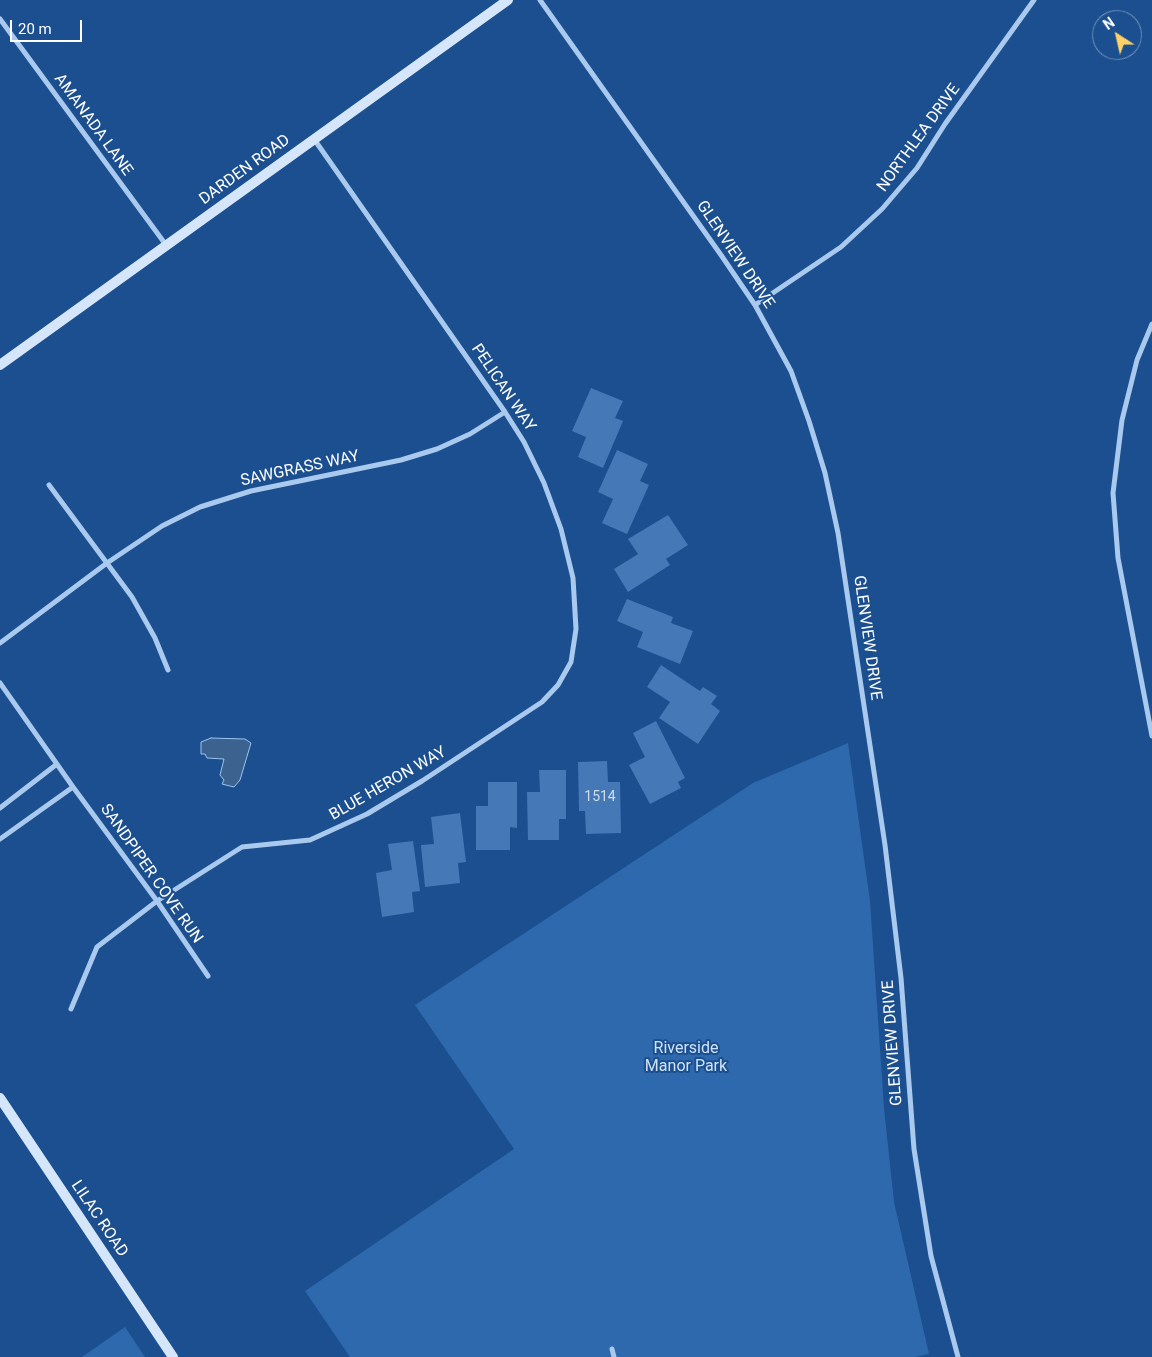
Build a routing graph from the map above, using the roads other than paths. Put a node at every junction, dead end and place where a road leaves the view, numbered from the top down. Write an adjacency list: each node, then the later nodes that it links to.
1 (508, 0): 5 (street, DARDEN ROAD)
2 (540, 0): 7 (street, GLENVIEW DRIVE)
3 (1034, 0): 7 (street, NORTHLEA DRIVE)
4 (0, 19): 6 (street, AMANADA LANE)
5 (314, 139): 6 (street, DARDEN ROAD); 10 (street, PELICAN WAY)
6 (166, 246): 9 (street, DARDEN ROAD)
7 (754, 305): 29 (street, GLENVIEW DRIVE)
8 (1152, 324): 17 (street)
9 (0, 365)
10 (505, 412): 12 (street, SAWGRASS WAY); 16 (street, PELICAN WAY)
11 (49, 485): 12 (street)
12 (107, 563): 13 (street, SAWGRASS WAY); 14 (street)
13 (0, 643)
14 (168, 670)
15 (0, 683): 18 (street, SANDPIPER COVE RUN)
16 (558, 685): 22 (street, BLUE HERON WAY)
17 (1152, 736)
18 (57, 764): 19 (street, SANDPIPER COVE RUN); 20 (street)
19 (73, 787): 21 (street); 22 (street, SANDPIPER COVE RUN)
20 (0, 808)
21 (0, 839)
22 (157, 901): 23 (street, SANDPIPER COVE RUN); 24 (street, BLUE HERON WAY)
23 (208, 976)
24 (71, 1009)
25 (0, 1098): 27 (street, LILAC ROAD)
26 (612, 1349): 28 (street)
27 (173, 1357)
28 (614, 1357)
29 (958, 1357)

